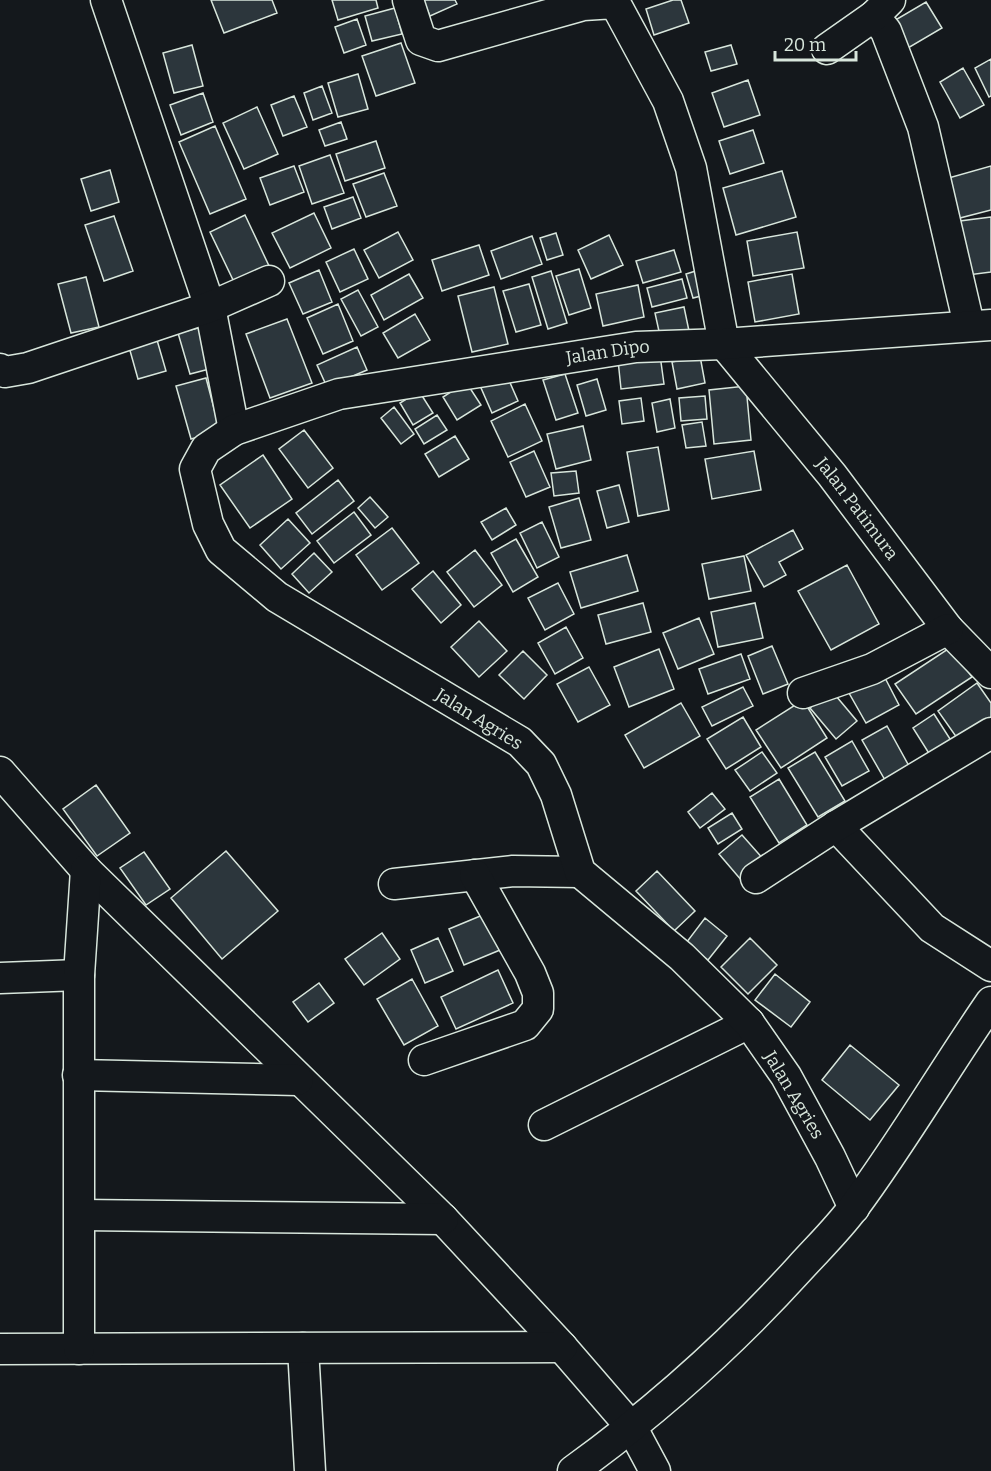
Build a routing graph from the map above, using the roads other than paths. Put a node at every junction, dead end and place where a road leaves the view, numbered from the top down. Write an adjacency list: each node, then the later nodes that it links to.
1 (106, 0): 7 (street)
2 (408, 0): 3 (street)
3 (615, 1): 9 (street)
4 (882, 8): 5 (street); 8 (street)
5 (827, 49)
6 (269, 280): 7 (street)
7 (210, 307): 10 (street); 11 (street)
8 (980, 325): 9 (street, Jalan Dipo)
9 (724, 344): 11 (street, Jalan Dipo); 12 (street, Jalan Patimura)
10 (0, 369)
11 (234, 430): 19 (street, Jalan Agries)
12 (948, 629): 13 (street, Jalan Patimura); 14 (street)
13 (991, 674)
14 (803, 693)
15 (991, 733): 17 (street)
16 (0, 772): 18 (street)
17 (836, 826): 21 (street); 23 (street)
18 (86, 870): 24 (street); 30 (street)
19 (580, 872): 20 (street); 27 (street, Jalan Agries)
20 (474, 875): 22 (street); 28 (street)
21 (756, 878)
22 (394, 884)
23 (991, 966)
24 (79, 975): 25 (street); 29 (street)
25 (0, 978)
26 (991, 1002): 32 (street)
27 (749, 1023): 31 (street); 32 (street, Jalan Agries)
28 (424, 1060)
29 (78, 1075): 30 (street); 33 (street)
30 (298, 1080): 34 (street)
31 (544, 1125)
32 (854, 1208): 39 (street)
33 (81, 1215): 34 (street); 38 (street)
34 (443, 1219): 35 (street)
35 (562, 1347): 37 (street); 39 (street)
36 (0, 1348): 38 (street)
37 (303, 1348): 38 (street); 40 (street)
38 (80, 1349)
39 (632, 1428): 41 (street); 42 (street)
40 (310, 1471)
41 (573, 1471)
42 (655, 1471)

